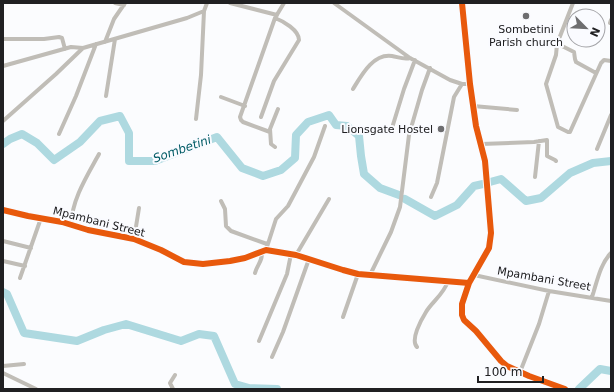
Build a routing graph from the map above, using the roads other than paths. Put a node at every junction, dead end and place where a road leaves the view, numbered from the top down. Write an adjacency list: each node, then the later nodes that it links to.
1 (115, 3): 8 (street)
2 (206, 3): 10 (street)
3 (230, 3): 9 (street)
4 (284, 3): 11 (street)
5 (334, 3): 19 (street)
6 (462, 3): 26 (street)
7 (573, 3): 16 (street)
8 (125, 4): 14 (street)
9 (248, 5): 11 (street)
10 (204, 11): 13 (street); 36 (street)
11 (276, 16): 30 (street); 35 (street)
12 (3, 39): 18 (street)
13 (115, 39): 14 (street); 28 (street)
14 (105, 42): 15 (street)
15 (96, 44): 17 (street); 41 (street)
16 (557, 44): 24 (street); 24 (street)
17 (83, 48): 18 (street); 37 (street)
18 (65, 49): 22 (street)
19 (410, 58): 20 (street); 27 (street)
20 (415, 60): 23 (street); 39 (street)
21 (611, 61): 24 (street)
22 (3, 66)
23 (430, 68): 25 (street); 69 (street)
24 (596, 73)
25 (462, 84): 26 (street); 49 (street)
26 (470, 84): 31 (street)
27 (353, 89)
28 (106, 96)
29 (221, 97): 30 (street)
30 (245, 106): 40 (street)
31 (473, 106): 33 (street); 43 (street)
32 (278, 108): 40 (street)
33 (517, 110)
34 (611, 115): 45 (street)
35 (261, 117)
36 (196, 118)
37 (3, 121)
38 (325, 126): 58 (street)
39 (392, 128)
40 (270, 132): 44 (street)
41 (59, 134)
42 (539, 141): 43 (street); 47 (street); 48 (street)
43 (481, 144): 70 (street)
44 (275, 147)
45 (597, 149)
46 (99, 154): 55 (street)
47 (556, 161)
48 (535, 177)
49 (431, 197)
50 (329, 199): 63 (street)
51 (221, 201): 58 (street)
52 (139, 208): 56 (street)
53 (3, 210): 54 (street, Mpambani Street)
54 (41, 218): 55 (street, Mpambani Street); 59 (street)
55 (71, 225): 56 (street, Mpambani Street)
56 (134, 239): 61 (street, Mpambani Street)
57 (3, 241): 59 (street)
58 (268, 244): 60 (street)
59 (31, 248): 66 (street)
60 (266, 250): 61 (street, Mpambani Street); 63 (street)
61 (261, 252): 67 (street)
62 (611, 253): 75 (street)
63 (294, 254): 64 (street); 78 (street)
64 (309, 259): 68 (street); 80 (street)
65 (3, 261): 66 (street)
66 (25, 266): 71 (street)
67 (255, 273)
68 (358, 274): 69 (street); 77 (street)
69 (370, 275): 72 (street)
70 (474, 275): 73 (street); 74 (street, Mpambani Street)
71 (20, 278)
72 (448, 281): 73 (street); 79 (street)
73 (469, 283): 83 (street)
74 (549, 291): 75 (street, Mpambani Street); 83 (street)
75 (592, 297): 76 (street, Mpambani Street)
76 (611, 300)
77 (343, 317)
78 (259, 341)
79 (417, 347)
80 (272, 357)
81 (24, 364): 82 (street)
82 (3, 366)
83 (520, 372): 88 (street)
84 (3, 373): 86 (street)
85 (175, 375): 87 (street)
86 (36, 389)
87 (173, 389)
88 (566, 389)

